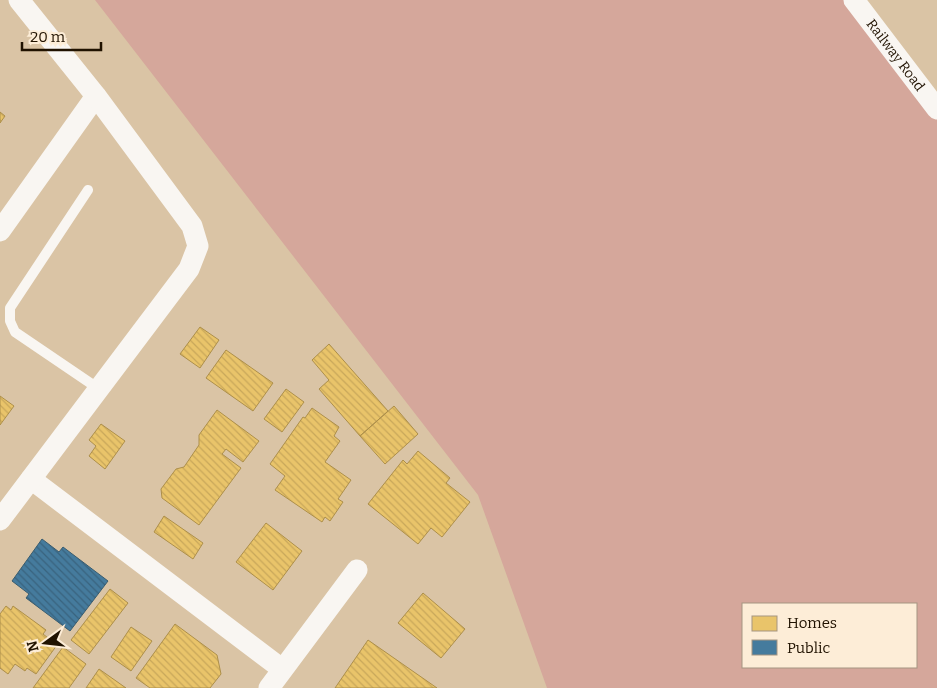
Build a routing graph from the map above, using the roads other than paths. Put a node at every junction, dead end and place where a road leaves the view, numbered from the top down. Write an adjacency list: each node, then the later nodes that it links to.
1 (19, 0): 3 (street)
2 (854, 0): 4 (street, Railway Road)
3 (96, 96): 6 (street); 7 (street)
4 (937, 109)
5 (88, 190): 7 (lane)
6 (0, 231)
7 (99, 389): 8 (street)
8 (32, 479): 9 (street); 11 (street)
9 (0, 520)
10 (357, 570): 11 (street)
11 (282, 669): 12 (street)
12 (269, 688)

